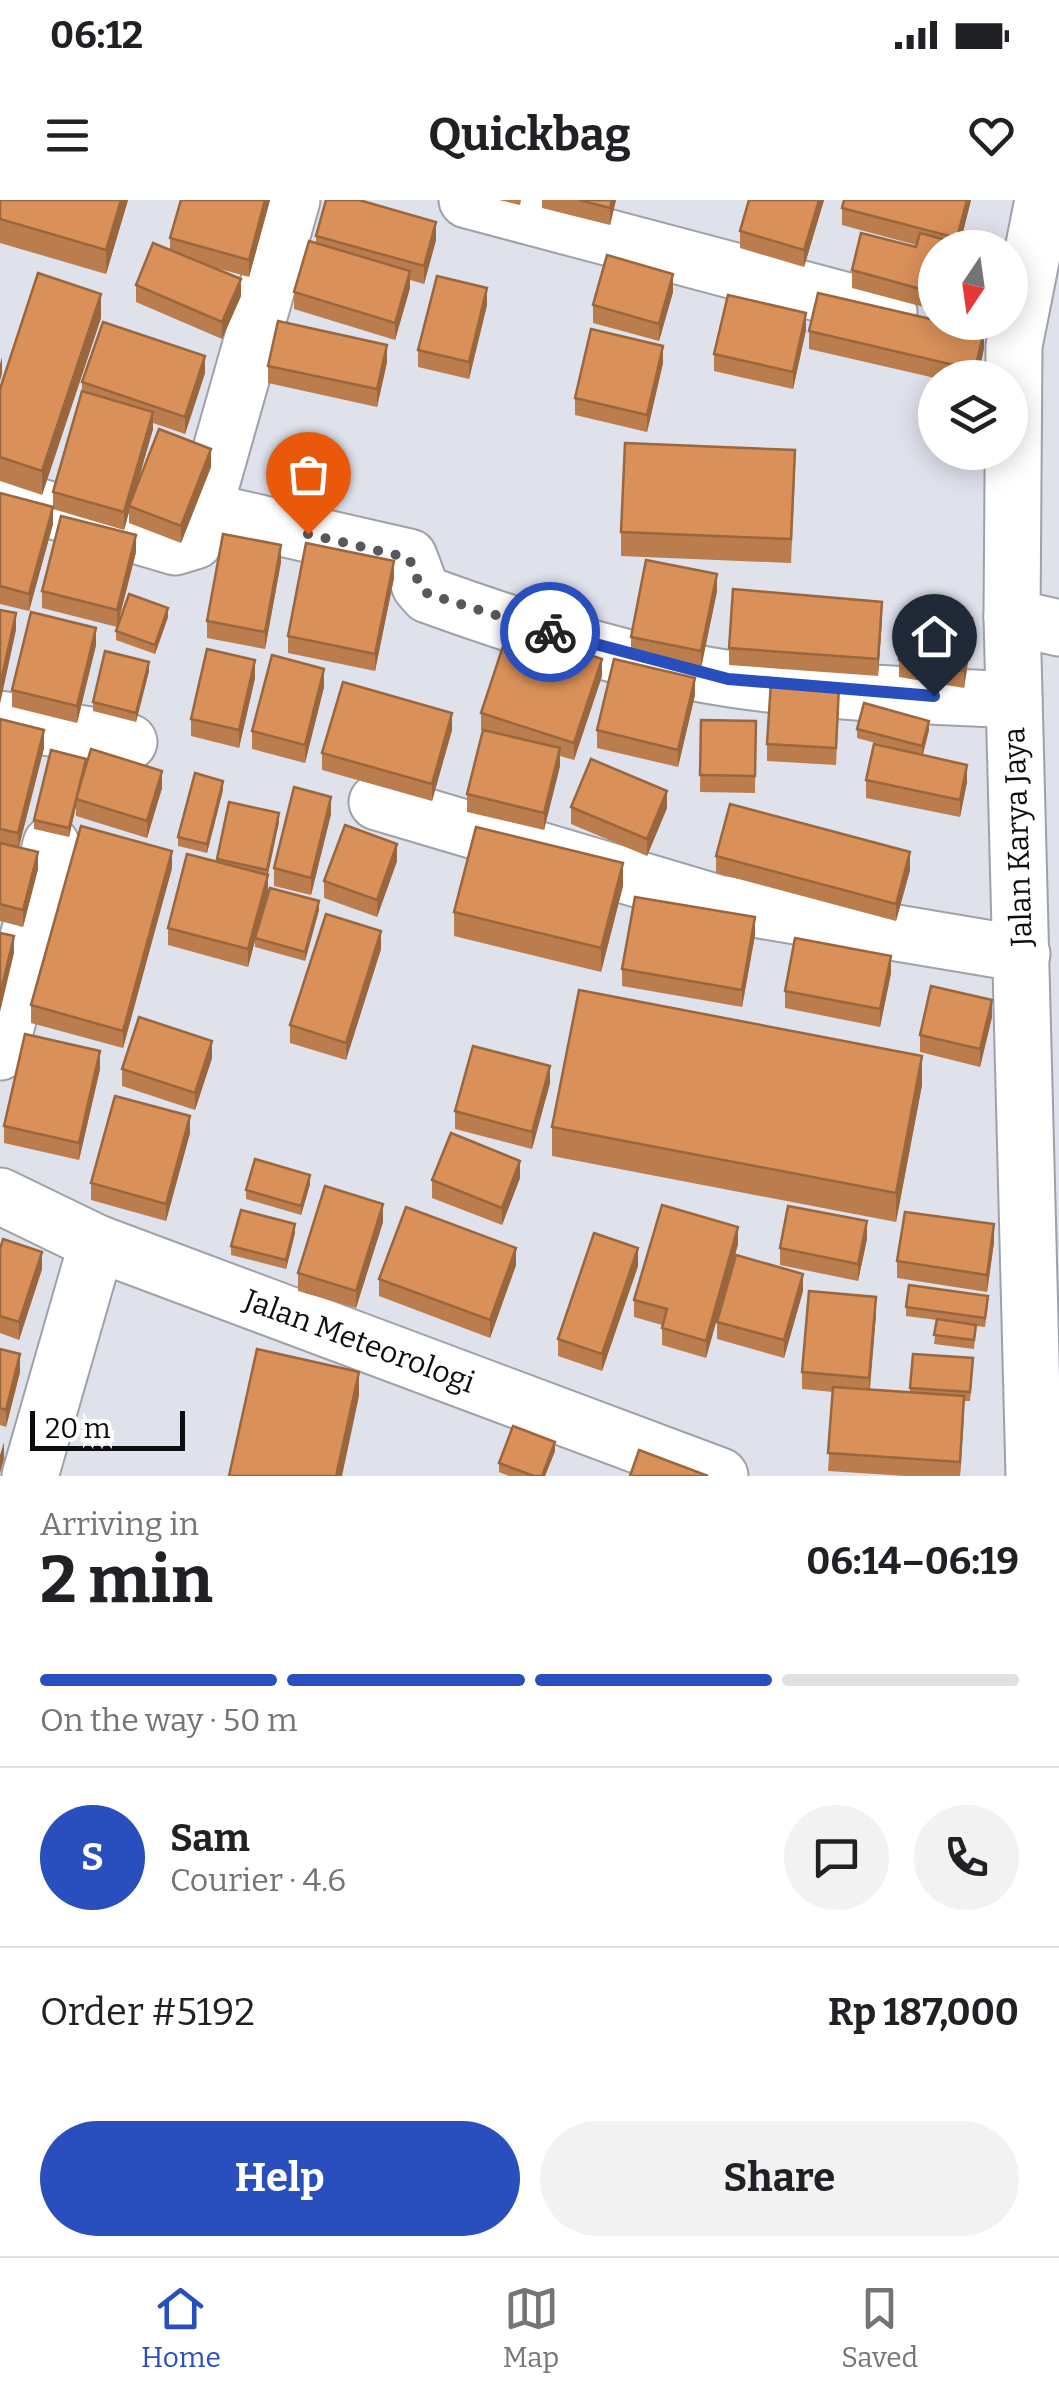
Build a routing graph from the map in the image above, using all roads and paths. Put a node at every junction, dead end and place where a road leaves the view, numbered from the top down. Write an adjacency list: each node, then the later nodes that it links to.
1 (292, 200): 6 (street)
2 (466, 200): 4 (street)
3 (1043, 200): 4 (street, Jalan Karya Jaya)
4 (1014, 346): 7 (street, Jalan Karya Jaya)
5 (0, 495): 6 (street)
6 (206, 511): 8 (street)
7 (1036, 623): 8 (street, Jalan Karya Jaya)
8 (1014, 700): 13 (street, Jalan Karya Jaya)
9 (0, 719): 10 (street)
10 (129, 742)
11 (377, 802): 13 (street)
12 (51, 844): 14 (street)
13 (1022, 954): 19 (street, Jalan Karya Jaya)
14 (0, 1052)
15 (0, 1196): 16 (street, Jalan Meteorologi)
16 (97, 1243): 17 (street); 18 (street, Jalan Meteorologi)
17 (22, 1456)
18 (720, 1476)
19 (1034, 1476)

